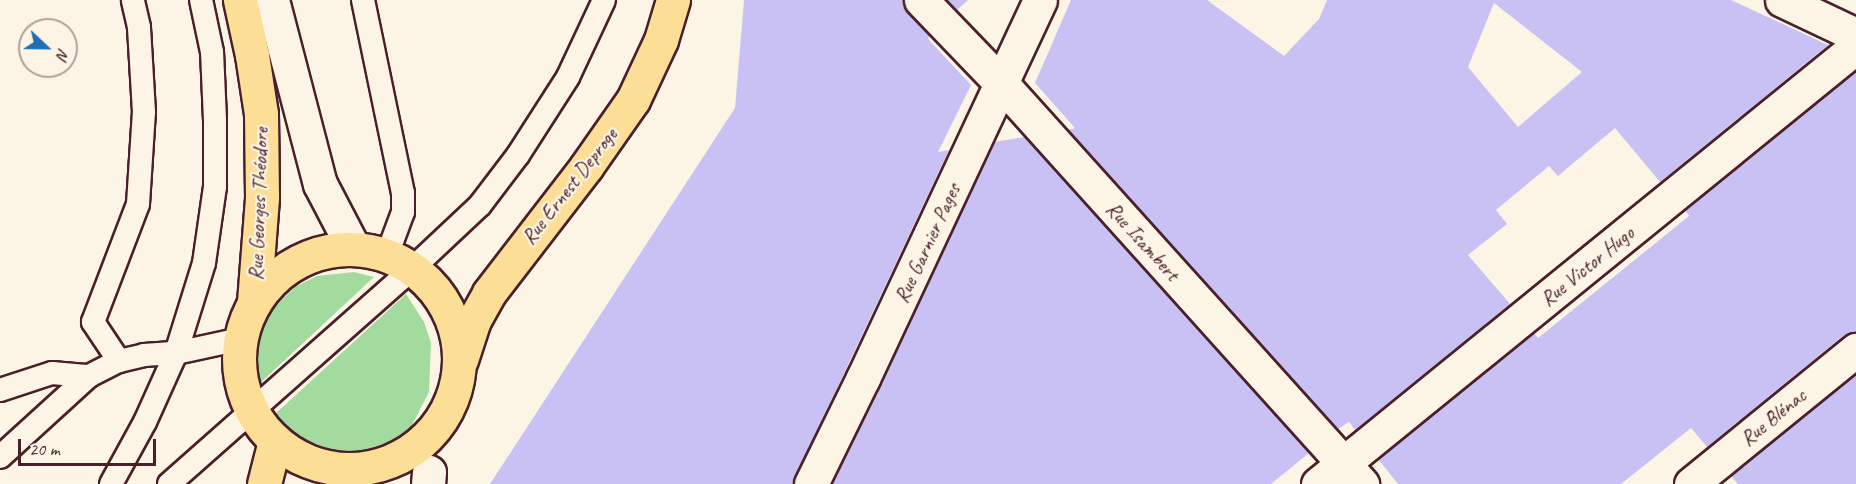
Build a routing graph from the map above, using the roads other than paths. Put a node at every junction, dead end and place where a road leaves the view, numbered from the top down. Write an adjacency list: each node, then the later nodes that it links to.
1 (133, 0): 20 (lane)
2 (201, 0): 19 (lane)
3 (240, 0): 16 (main road, Rue Georges Théodore)
4 (272, 0): 14 (street)
5 (363, 0): 15 (lane)
6 (604, 0): 15 (lane)
7 (673, 0): 21 (main road, Rue Ernest Deproge)
8 (921, 0): 13 (street, Rue Isambert)
9 (1040, 0): 13 (street, Rue Garnier Pages)
10 (1782, 0): 11 (street)
11 (1856, 34)
12 (1856, 47): 28 (street, Rue Victor Hugo)
13 (1001, 83): 28 (street, Rue Isambert); 32 (street, Rue Garnier Pages)
14 (353, 247): 15 (main road); 16 (main road)
15 (400, 262): 21 (main road); 24 (lane)
16 (254, 303): 17 (main road)
17 (241, 339): 19 (lane); 24 (main road)
18 (1856, 350): 34 (street, Rue Blénac)
19 (176, 353): 20 (lane); 29 (lane)
20 (119, 361): 22 (lane)
21 (459, 368): 27 (main road)
22 (89, 376): 23 (lane); 26 (lane)
23 (0, 390)
24 (252, 411): 25 (main road); 30 (lane)
25 (275, 441): 27 (main road); 31 (main road)
26 (0, 457)
27 (378, 474)
28 (1353, 474): 33 (street, Rue Victor Hugo)
29 (111, 484)
30 (169, 484)
31 (264, 484)
32 (811, 484)
33 (1318, 484)
34 (1691, 484)

